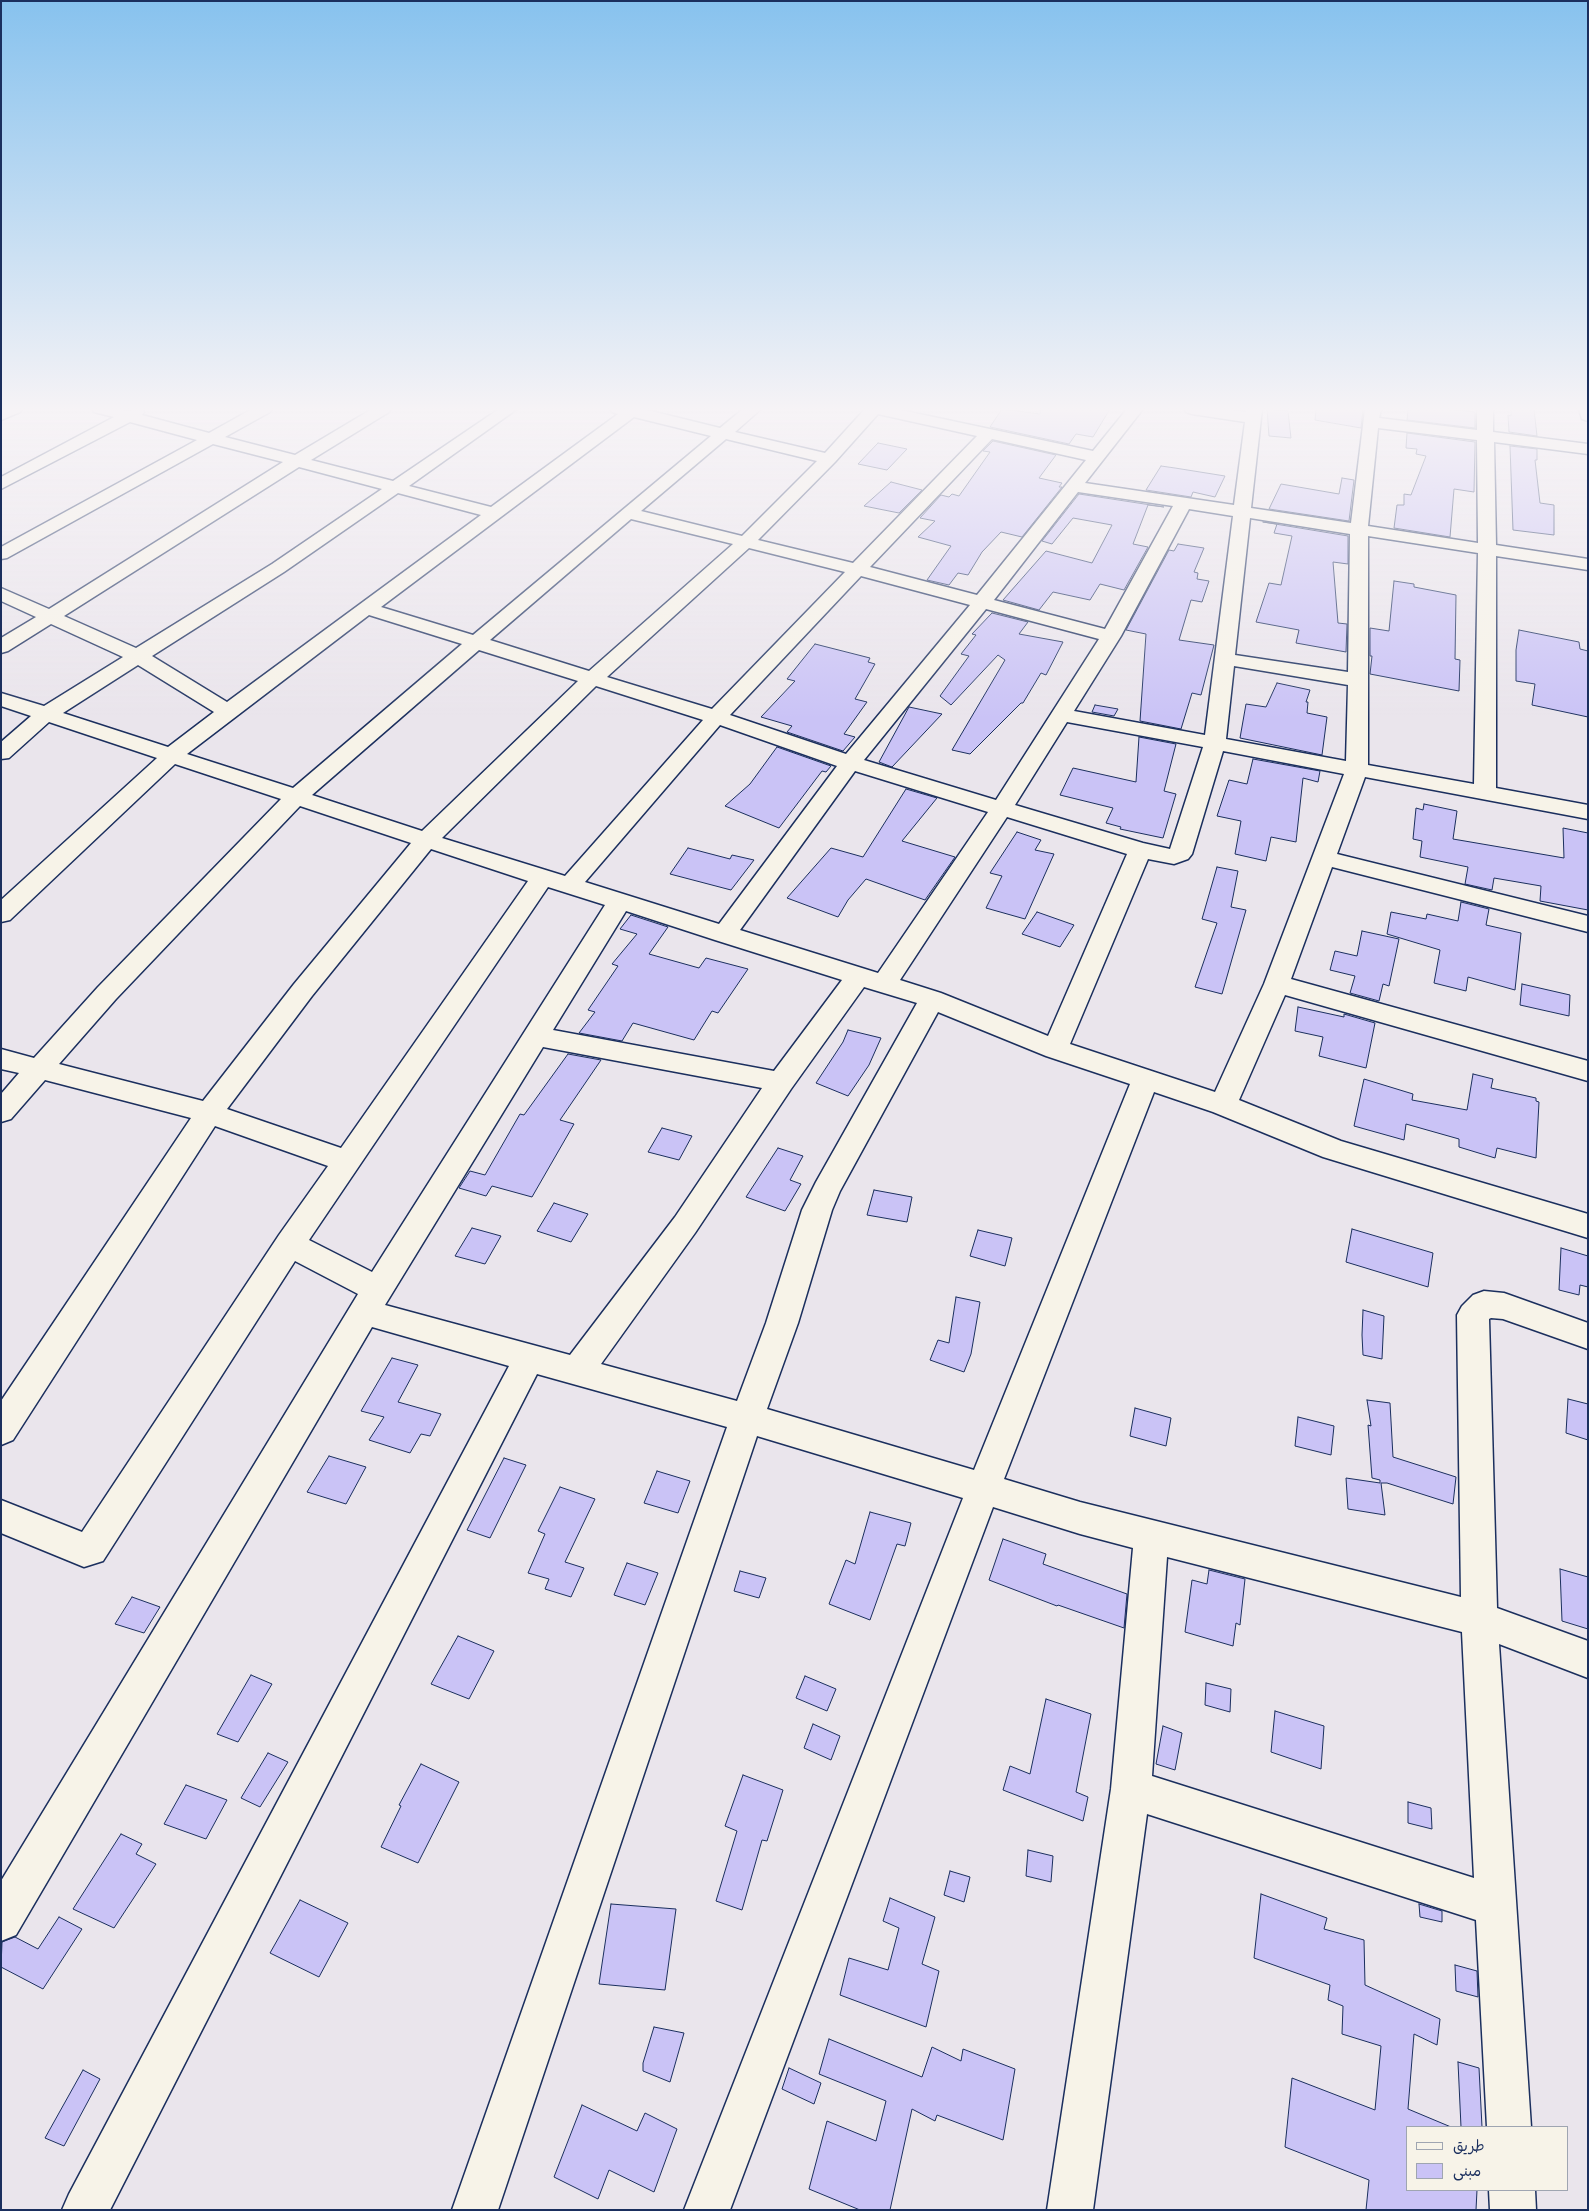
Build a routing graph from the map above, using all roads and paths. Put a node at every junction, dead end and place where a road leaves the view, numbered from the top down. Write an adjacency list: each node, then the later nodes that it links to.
1 (77, 512): 18 (street)
2 (216, 512): 24 (street)
3 (361, 512): 28 (street)
4 (490, 512): 12 (street)
5 (776, 512): 16 (street)
6 (913, 512): 20 (street)
7 (1053, 512): 22 (street)
8 (1179, 512): 25 (street)
9 (1237, 512): 14 (street)
10 (1361, 512): 15 (street)
11 (1487, 512): 17 (street)
12 (493, 513): 23 (street)
13 (629, 513): 16 (street); 26 (street)
14 (1242, 513): 15 (street); 29 (street)
15 (1359, 531): 17 (street); 31 (street)
16 (746, 542): 20 (street); 30 (street)
17 (1488, 550): 19 (street); 42 (street)
18 (1, 554)
19 (1588, 566)
20 (858, 570): 22 (street); 36 (street)
21 (1, 594): 24 (street)
22 (982, 602): 25 (street); 40 (street)
23 (368, 609): 26 (street); 33 (street)
24 (49, 617): 27 (street); 28 (street)
25 (1112, 636): 35 (street)
26 (476, 643): 30 (street); 43 (street)
27 (1, 647)
28 (139, 657): 33 (street); 34 (street)
29 (1225, 658): 31 (street); 37 (street)
30 (593, 678): 36 (street); 46 (street)
31 (1357, 680): 41 (street)
32 (1, 699): 34 (street)
33 (228, 711): 39 (street)
34 (46, 714): 38 (street); 39 (street)
35 (1062, 715): 37 (street); 44 (street)
36 (716, 717): 40 (street); 50 (street)
37 (1215, 744): 41 (street); 47 (street)
38 (1, 753)
39 (171, 756): 43 (street); 52 (street)
40 (850, 763): 44 (street); 54 (street)
41 (1357, 769): 42 (street); 48 (street)
42 (1485, 793): 45 (street)
43 (296, 797): 46 (street); 61 (street)
44 (1002, 808): 47 (street); 55 (street)
45 (1588, 812)
46 (426, 840): 49 (street); 67 (street)
47 (1140, 850): 59 (street)
48 (1325, 858): 53 (street); 56 (street)
49 (543, 877): 50 (street); 68 (street)
50 (569, 886): 51 (street)
51 (620, 901): 54 (street); 58 (street)
52 (1, 914)
53 (1588, 924)
54 (724, 934): 55 (street)
55 (871, 980): 57 (street); 64 (street)
56 (1277, 984): 62 (street); 65 (street)
57 (932, 999): 59 (street); 75 (street)
58 (536, 1036): 64 (street); 71 (street)
59 (1055, 1049): 63 (street)
60 (1, 1059): 61 (street)
61 (40, 1070): 66 (street); 67 (street)
62 (1588, 1072)
63 (1145, 1080): 65 (street); 77 (street)
64 (781, 1082): 74 (street)
65 (1222, 1105): 69 (street)
66 (1, 1112)
67 (209, 1113): 68 (street); 76 (street)
68 (346, 1161): 70 (street)
69 (1588, 1226)
70 (290, 1244): 71 (street); 78 (street)
71 (371, 1301): 73 (street); 84 (street)
72 (1588, 1336): 80 (street)
73 (529, 1358): 74 (street); 87 (street)
74 (577, 1371): 75 (street)
75 (747, 1418): 77 (street); 88 (street)
76 (1, 1430)
77 (983, 1489): 79 (street); 89 (street)
78 (1, 1516)
79 (1151, 1536): 80 (street); 82 (street)
80 (1479, 1619): 81 (street); 83 (street)
81 (1588, 1660)
82 (1131, 1789): 83 (street); 90 (street)
83 (1496, 1906): 85 (street)
84 (1, 1920)
85 (1508, 2126)
86 (1512, 2191): 91 (street)
87 (85, 2210)
88 (475, 2210)
89 (708, 2210)
90 (1070, 2210)
91 (1513, 2210)

